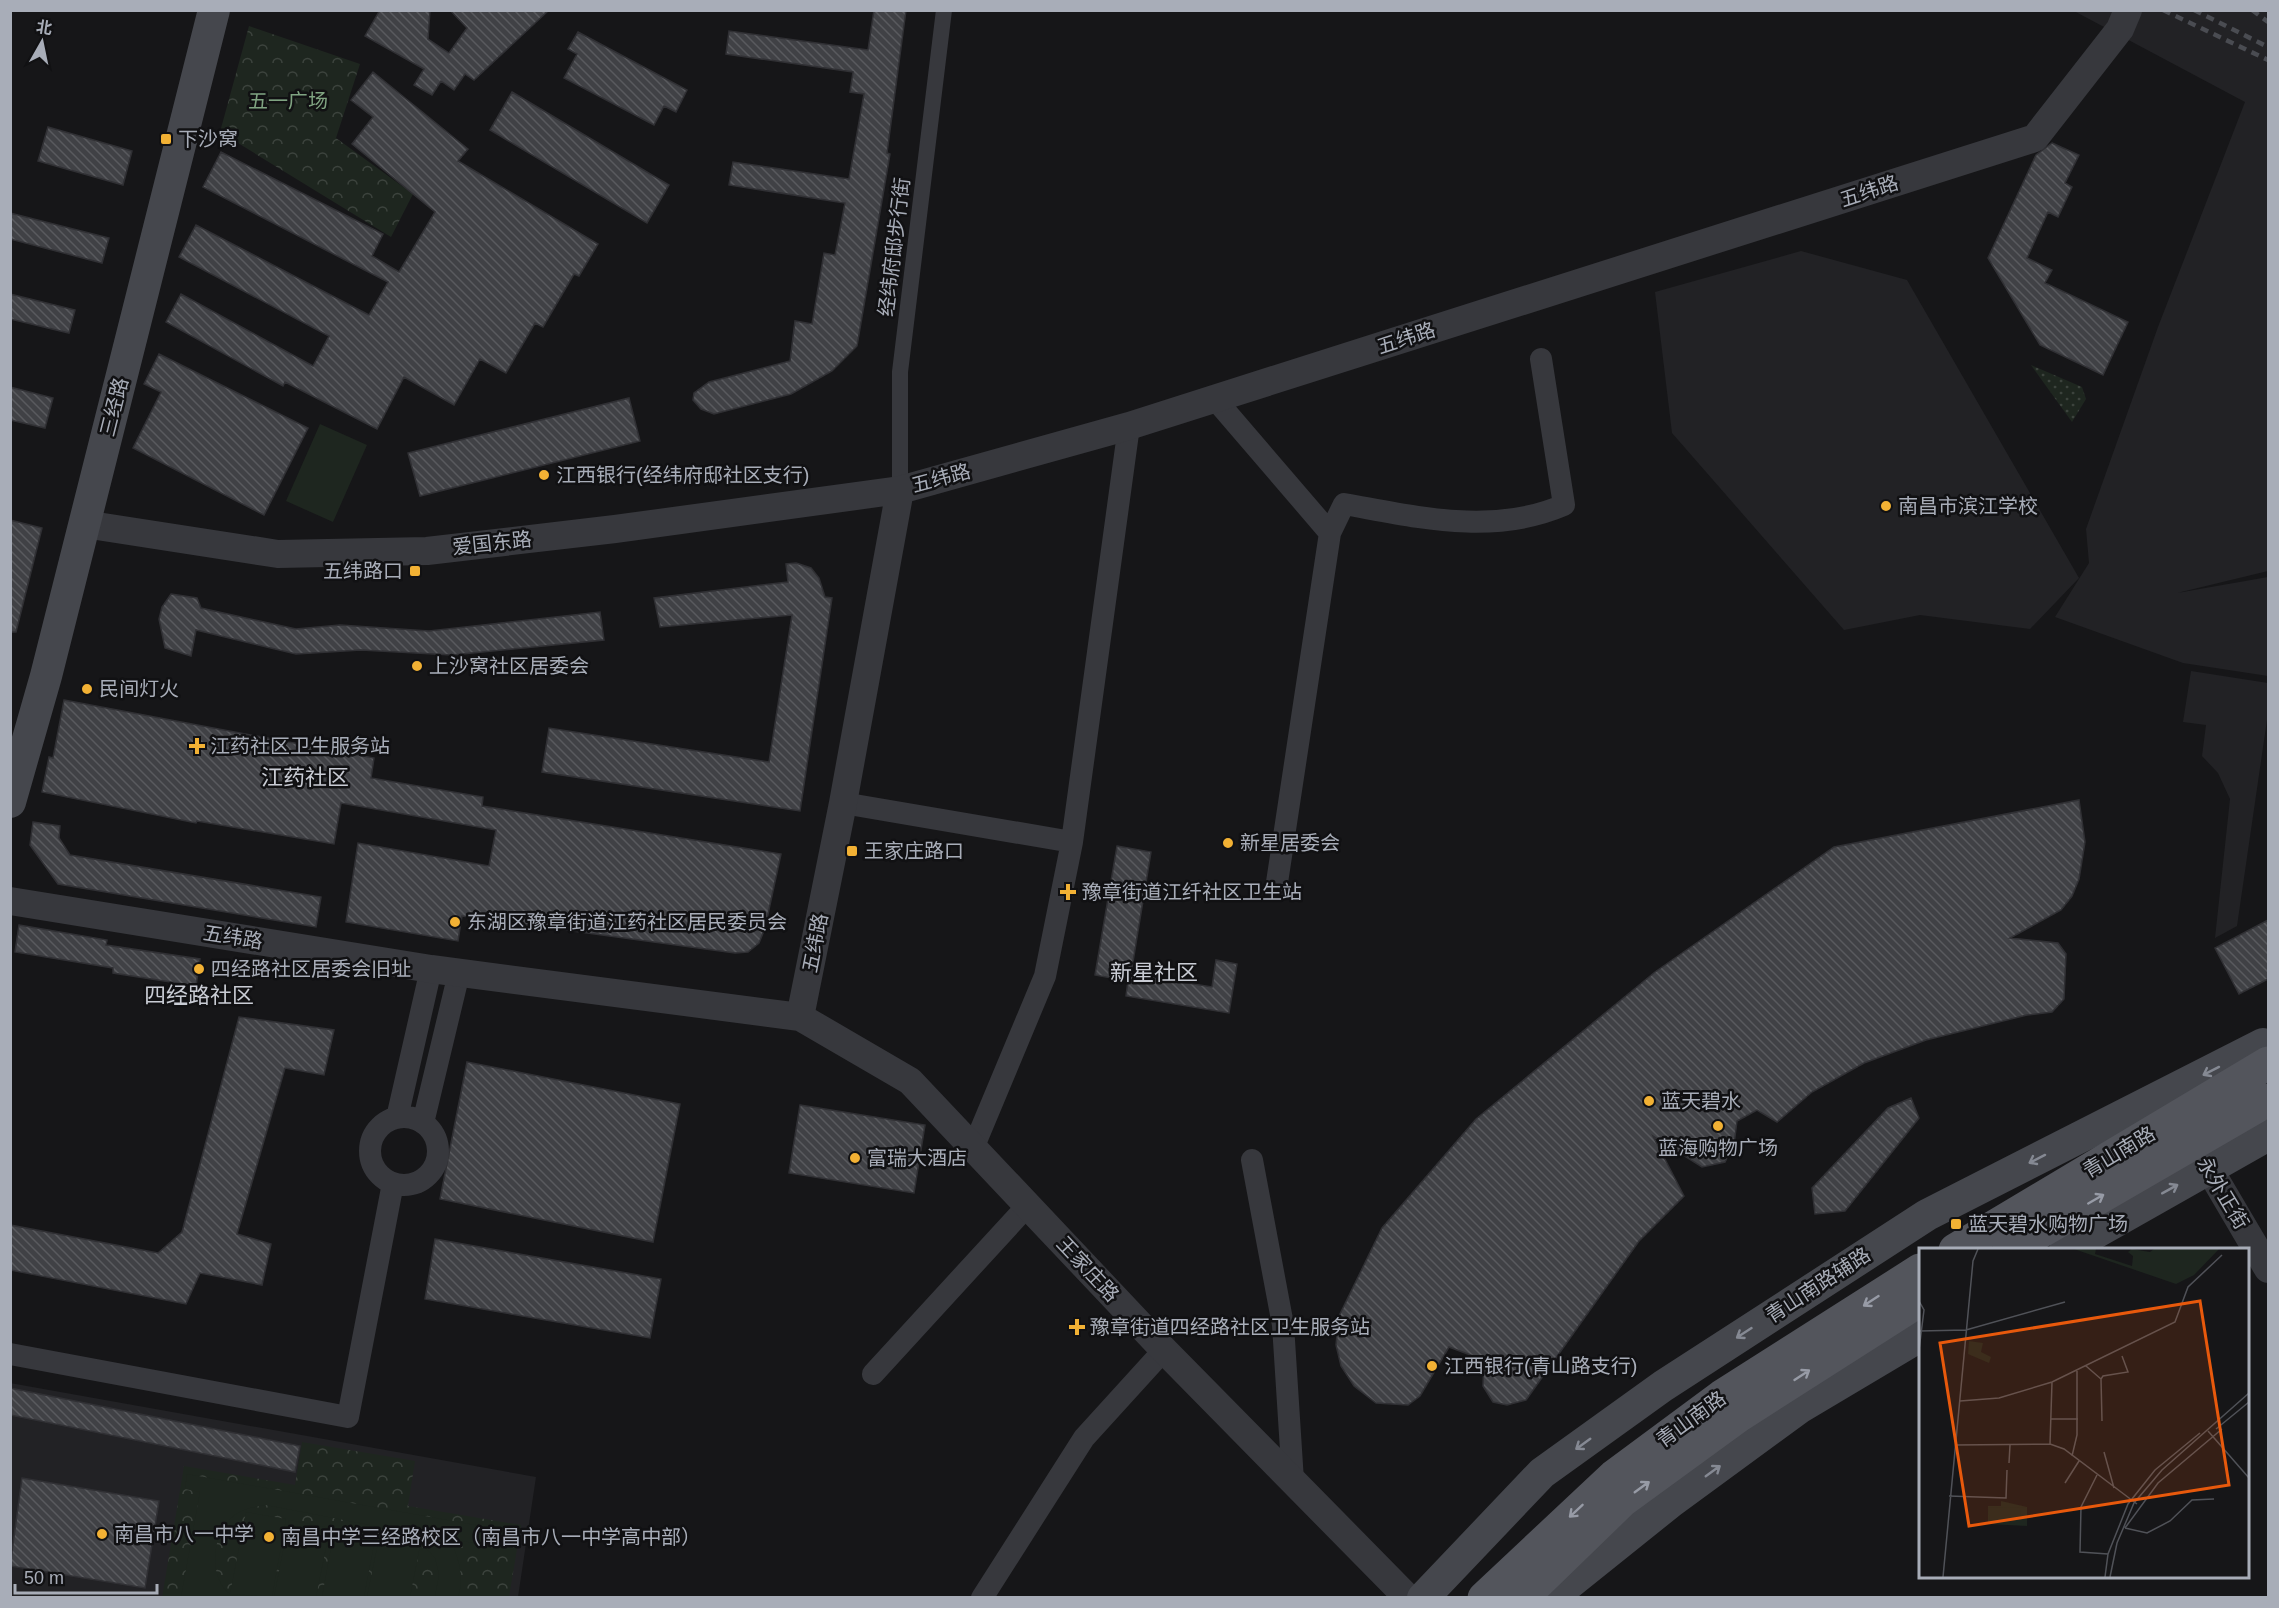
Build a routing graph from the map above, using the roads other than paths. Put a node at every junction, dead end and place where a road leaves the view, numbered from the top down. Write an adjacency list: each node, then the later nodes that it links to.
1 (214, 10): 8 (main road, 三经路)
2 (944, 10): 7 (street, 经纬府邸步行街)
3 (2128, 10): 5 (street, 五纬路)
4 (1541, 359): 9 (street)
5 (1215, 399): 6 (street, 五纬路); 9 (street)
6 (1129, 426): 7 (street, 五纬路); 12 (street)
7 (900, 490): 8 (street, 爱国东路); 11 (street, 五纬路)
8 (84, 524): 10 (main road, 三经路)
9 (1330, 533): 13 (street)
10 (10, 802)
11 (843, 803): 12 (street); 17 (street, 五纬路)
12 (1072, 842): 23 (street)
13 (1276, 889)
14 (10, 901): 15 (street, 五纬路)
15 (431, 969): 16 (street, 五纬路); 19 (street)
16 (459, 973): 17 (street, 五纬路); 20 (street)
17 (800, 1017): 23 (street, 王家庄路)
18 (2264, 1064): 22 (main road, 青山南路); 40 (main road, 青山南路辅路, one-way to 40)
19 (397, 1118): 20 (street); 25 (street)
20 (423, 1123): 25 (street)
21 (2268, 1135): 22 (main road)
22 (2193, 1142): 27 (main road, 青山南路); 28 (main road, 青山南路, one-way to 22); 29 (main road, one-way to 22); 30 (street, 永外正街)
23 (974, 1146): 26 (street, 王家庄路)
24 (1252, 1160): 37 (street)
25 (393, 1183): 35 (street)
26 (1028, 1205): 34 (street, 王家庄路); 36 (street)
27 (1959, 1248)
28 (2011, 1248)
29 (2067, 1248)
30 (2268, 1269)
31 (1919, 1271): 41 (main road, 青山南路, one-way to 41)
32 (1919, 1301): 42 (main road, 青山南路, one-way to 32)
33 (1919, 1337): 43 (main road, one-way to 33)
34 (1164, 1350): 37 (street, 王家庄路); 38 (street)
35 (10, 1354)
36 (873, 1374)
37 (1293, 1480): 39 (street, 王家庄路)
38 (982, 1598)
39 (1408, 1598)
40 (1424, 1598)
41 (1484, 1598)
42 (1522, 1598)
43 (1551, 1598)

